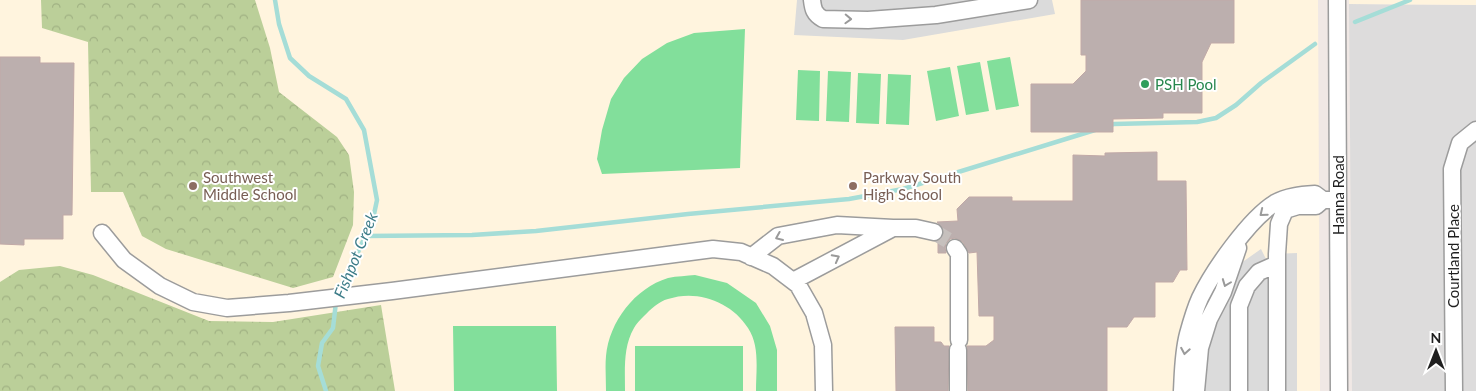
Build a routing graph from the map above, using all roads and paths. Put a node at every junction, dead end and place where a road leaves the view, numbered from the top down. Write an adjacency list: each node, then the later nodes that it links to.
1 (812, 0): 2 (street, one-way to 2)
2 (1029, 0)
3 (1337, 0): 5 (street, Hanna Road)
4 (1476, 130): 21 (street, Courtland Place)
5 (1330, 200): 9 (street, one-way to 9); 12 (street); 20 (street, Hanna Road)
6 (893, 228): 7 (street); 11 (street, one-way to 11); 13 (street, one-way to 6)
7 (934, 232)
8 (102, 233): 11 (street)
9 (1241, 237): 16 (street, one-way to 16); 17 (street, one-way to 17)
10 (955, 248): 15 (street)
11 (751, 257): 13 (street)
12 (1277, 259): 18 (street); 19 (street)
13 (793, 281): 14 (street)
14 (824, 391)
15 (958, 391)
16 (1182, 391)
17 (1196, 391)
18 (1239, 391)
19 (1277, 391)
20 (1339, 391)
21 (1454, 391)

